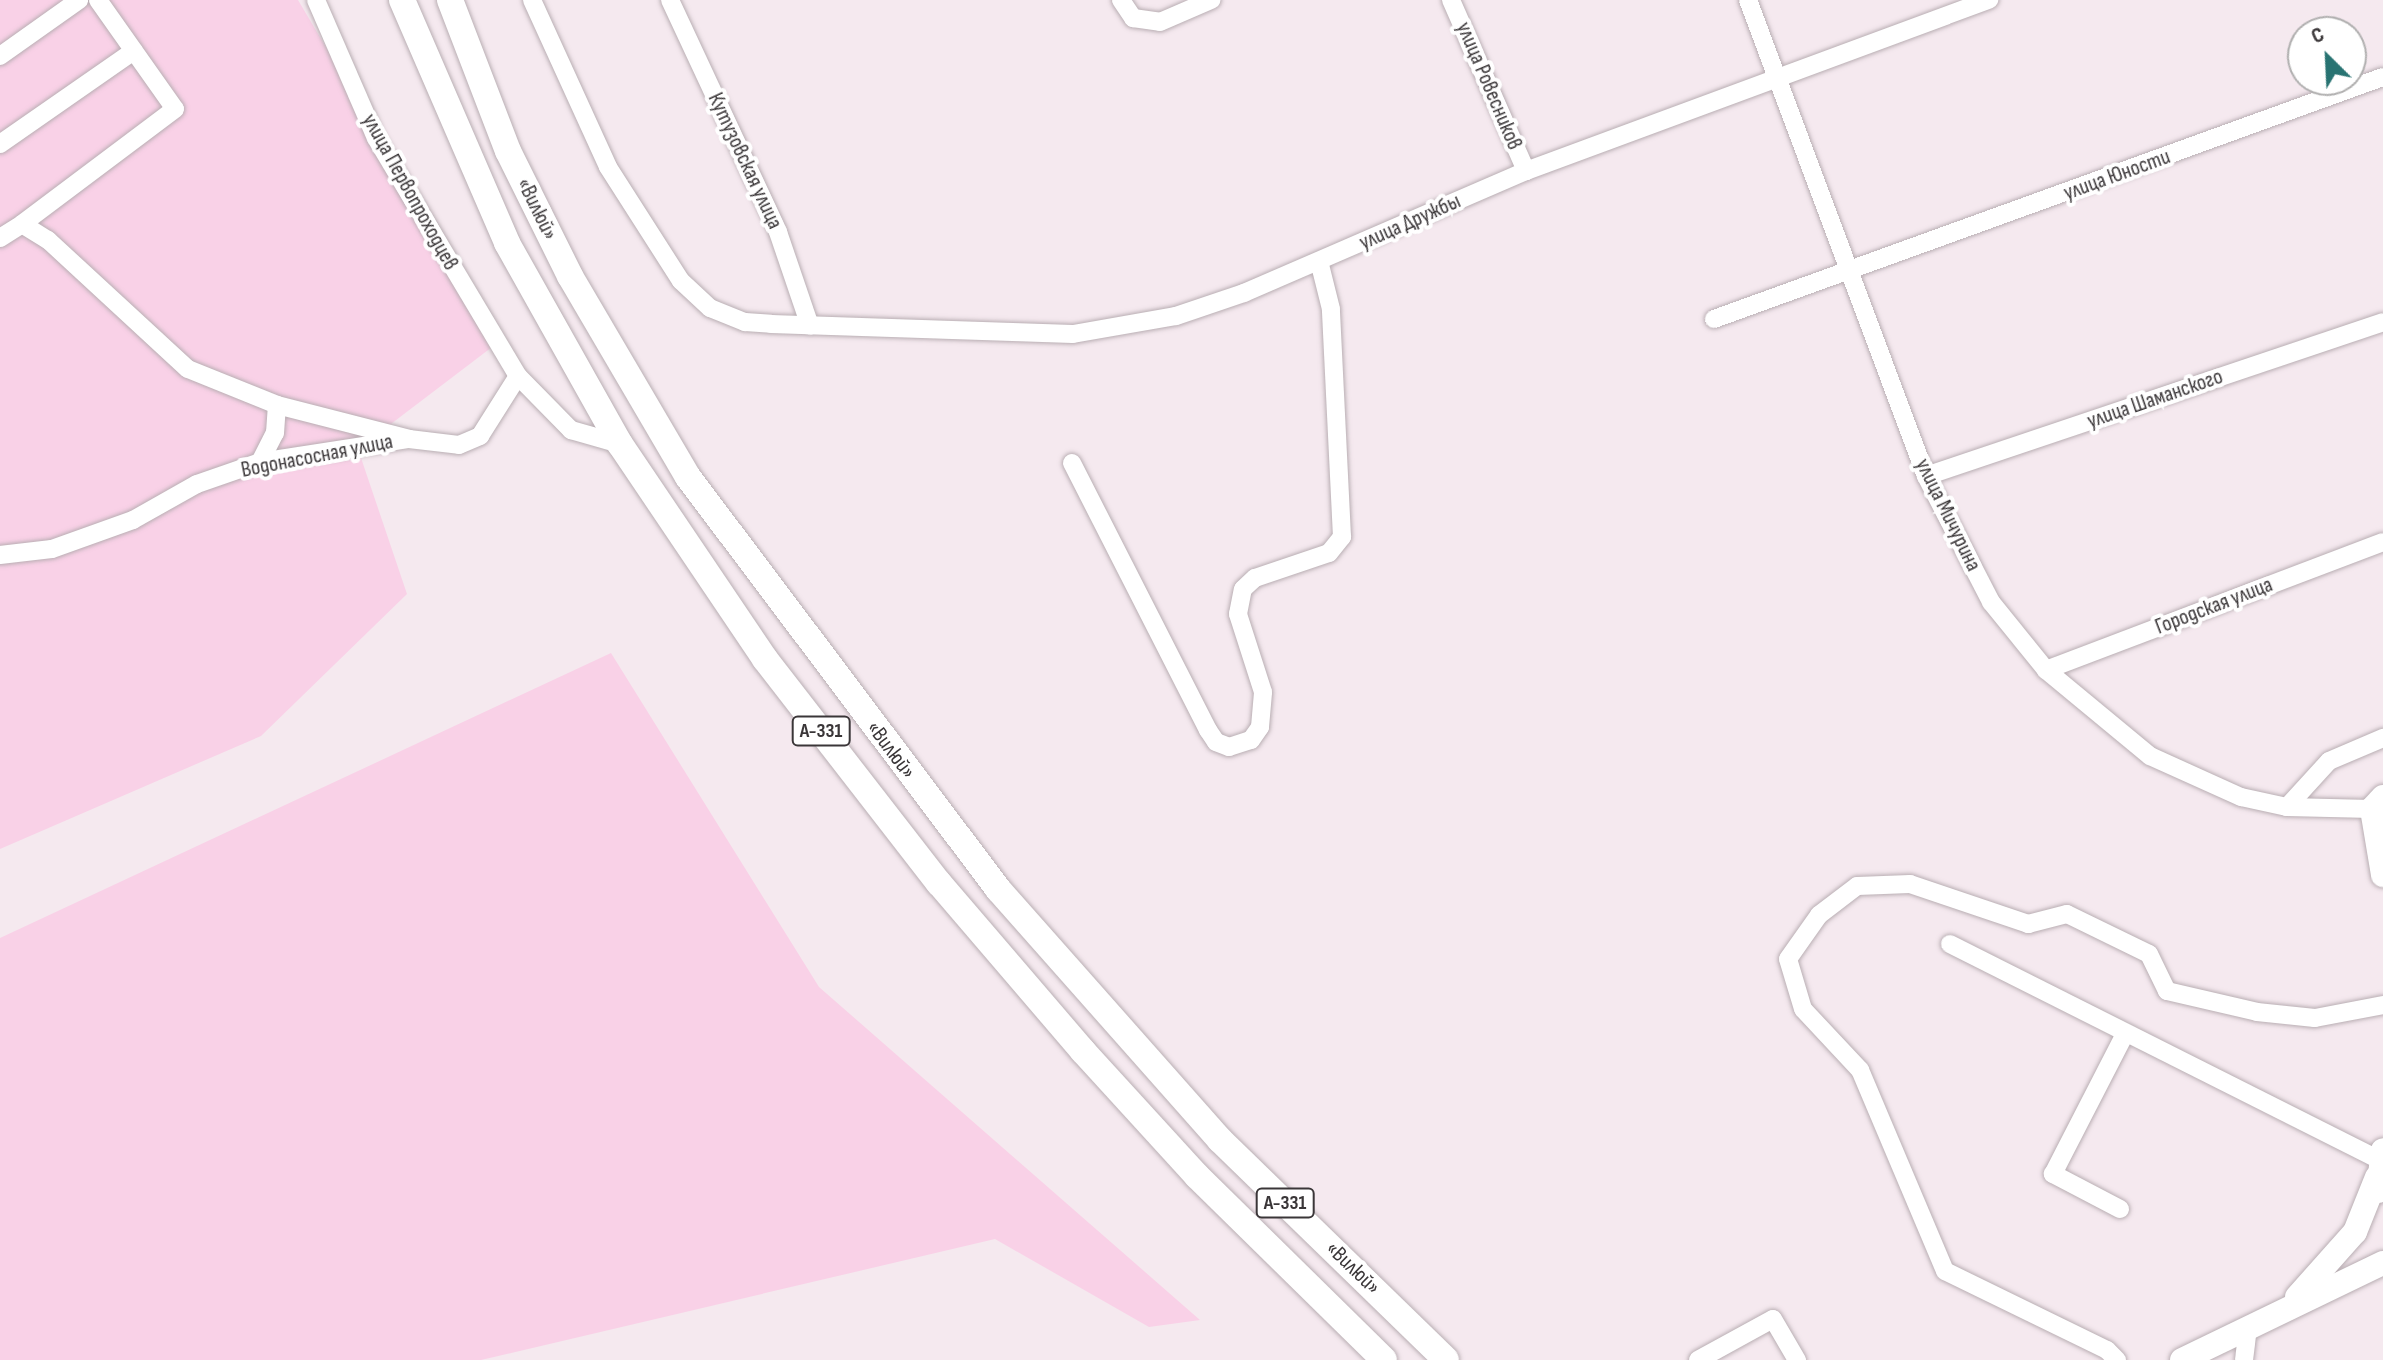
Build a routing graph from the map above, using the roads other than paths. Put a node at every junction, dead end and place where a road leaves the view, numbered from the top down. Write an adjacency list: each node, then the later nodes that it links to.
1 (79, 0): 14 (street)
2 (98, 0): 13 (street)
3 (316, 0): 25 (street, улица Первопроходцев)
4 (402, 0): 28 (highway, «Вилюй» / А-331)
5 (450, 0): 49 (highway, «Вилюй» / А-331)
6 (532, 0): 24 (street, улица Дружбы)
7 (670, 0): 24 (street, Кутузовская улица)
8 (1121, 0): 9 (street)
9 (1211, 0)
10 (1451, 0): 18 (street, улица Ровесников)
11 (1748, 0): 16 (street, улица Мичурина)
12 (1989, 0): 16 (street, улица Дружбы)
13 (134, 51): 17 (street); 19 (street)
14 (0, 56)
15 (2383, 77): 21 (street, улица Юности)
16 (1777, 81): 18 (street, улица Дружбы); 21 (street, улица Мичурина)
17 (0, 144)
18 (1526, 171): 20 (street, улица Дружбы)
19 (8, 228): 26 (street)
20 (1319, 261): 24 (street, улица Дружбы); 30 (street)
21 (1851, 272): 22 (street, улица Юности); 31 (street, улица Мичурина)
22 (1714, 319)
23 (2383, 322): 31 (street, улица Шаманского)
24 (810, 326)
25 (518, 376): 27 (street, Водонасосная улица); 28 (street, улица Первопроходцев)
26 (277, 405): 27 (street); 29 (street)
27 (409, 439): 29 (street, Водонасосная улица)
28 (620, 444): 48 (highway, «Вилюй» / А-331)
29 (260, 462): 33 (street, Водонасосная улица)
30 (1072, 463)
31 (1926, 476): 34 (street, улица Мичурина)
32 (2383, 542): 34 (street, Городская улица)
33 (0, 555)
34 (2046, 670): 37 (street, улица Мичурина)
35 (2383, 738): 37 (street)
36 (2378, 803): 37 (street, улица Мичурина); 38 (main road)
37 (2287, 807)
38 (2383, 875)
39 (1950, 944): 41 (street)
40 (2383, 1005): 52 (street)
41 (2124, 1036): 42 (street); 44 (street)
42 (2380, 1163): 43 (main road); 46 (main road)
43 (2383, 1205)
44 (2120, 1209)
45 (2383, 1263): 46 (main road)
46 (2287, 1307): 47 (main road)
47 (2248, 1326): 53 (main road); 54 (street)
48 (1384, 1360)
49 (1446, 1360)
50 (1698, 1360): 51 (street)
51 (1797, 1360)
52 (2117, 1360)
53 (2182, 1360)
54 (2244, 1360)

